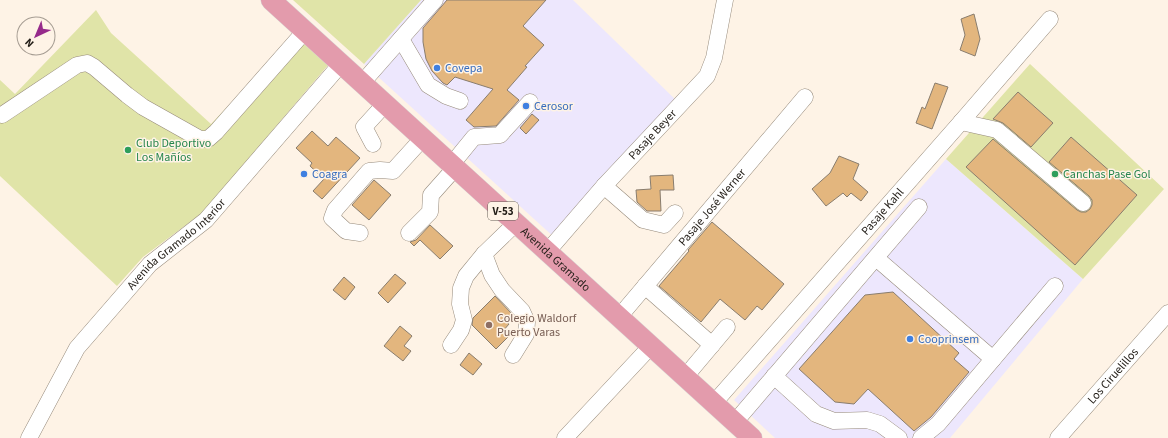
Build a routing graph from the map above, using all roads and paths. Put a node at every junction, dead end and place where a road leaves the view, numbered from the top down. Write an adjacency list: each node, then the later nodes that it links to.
1 (271, 0): 5 (main road, Avenida Gramado / V-53)
2 (435, 0): 6 (street)
3 (725, 0): 18 (street, Pasaje Beyer)
4 (1050, 19): 14 (street, Pasaje Kahl)
5 (305, 31): 7 (main road, Avenida Gramado / V-53); 13 (street)
6 (400, 39): 8 (street); 10 (street)
7 (341, 64): 8 (main road, Avenida Gramado / V-53); 42 (street, Avenida Gramado Interior)
8 (362, 83): 12 (main road, Avenida Gramado / V-53)
9 (806, 97): 28 (street, Pasaje José Werner)
10 (460, 100)
11 (530, 102): 17 (street)
12 (385, 104): 15 (main road, Avenida Gramado / V-53); 16 (street)
13 (2, 115)
14 (961, 122): 19 (street); 40 (street, Pasaje Kahl)
15 (423, 138): 17 (main road, Avenida Gramado / V-53); 23 (street)
16 (373, 144)
17 (454, 166): 22 (main road, Avenida Gramado / V-53); 24 (street)
18 (604, 186): 21 (street); 25 (street, Pasaje Beyer)
19 (1083, 203)
20 (920, 207): 27 (street)
21 (675, 213)
22 (516, 223): 25 (main road, Avenida Gramado / V-53); 26 (street)
23 (360, 233)
24 (409, 233)
25 (547, 252): 31 (main road, Avenida Gramado / V-53)
26 (484, 254): 33 (street); 36 (street)
27 (876, 258): 37 (street); 38 (street)
28 (645, 286): 31 (street, Pasaje José Werner); 34 (street)
29 (1055, 286): 37 (street)
30 (1168, 313): 47 (street, Los Ciruelillos)
31 (619, 317): 35 (main road, Avenida Gramado / V-53)
32 (727, 327): 34 (street)
33 (451, 345)
34 (712, 345): 39 (street)
35 (651, 346): 39 (main road, Avenida Gramado / V-53); 43 (street)
36 (513, 355)
37 (993, 359): 46 (street)
38 (774, 376): 41 (street); 45 (street)
39 (685, 377): 40 (main road, Avenida Gramado / V-53)
40 (714, 403): 41 (main road, Avenida Gramado / V-53)
41 (735, 422): 44 (main road, Avenida Gramado / V-53)
42 (30, 438)
43 (565, 438)
44 (752, 438)
45 (899, 438)
46 (921, 438)
47 (1058, 438)

